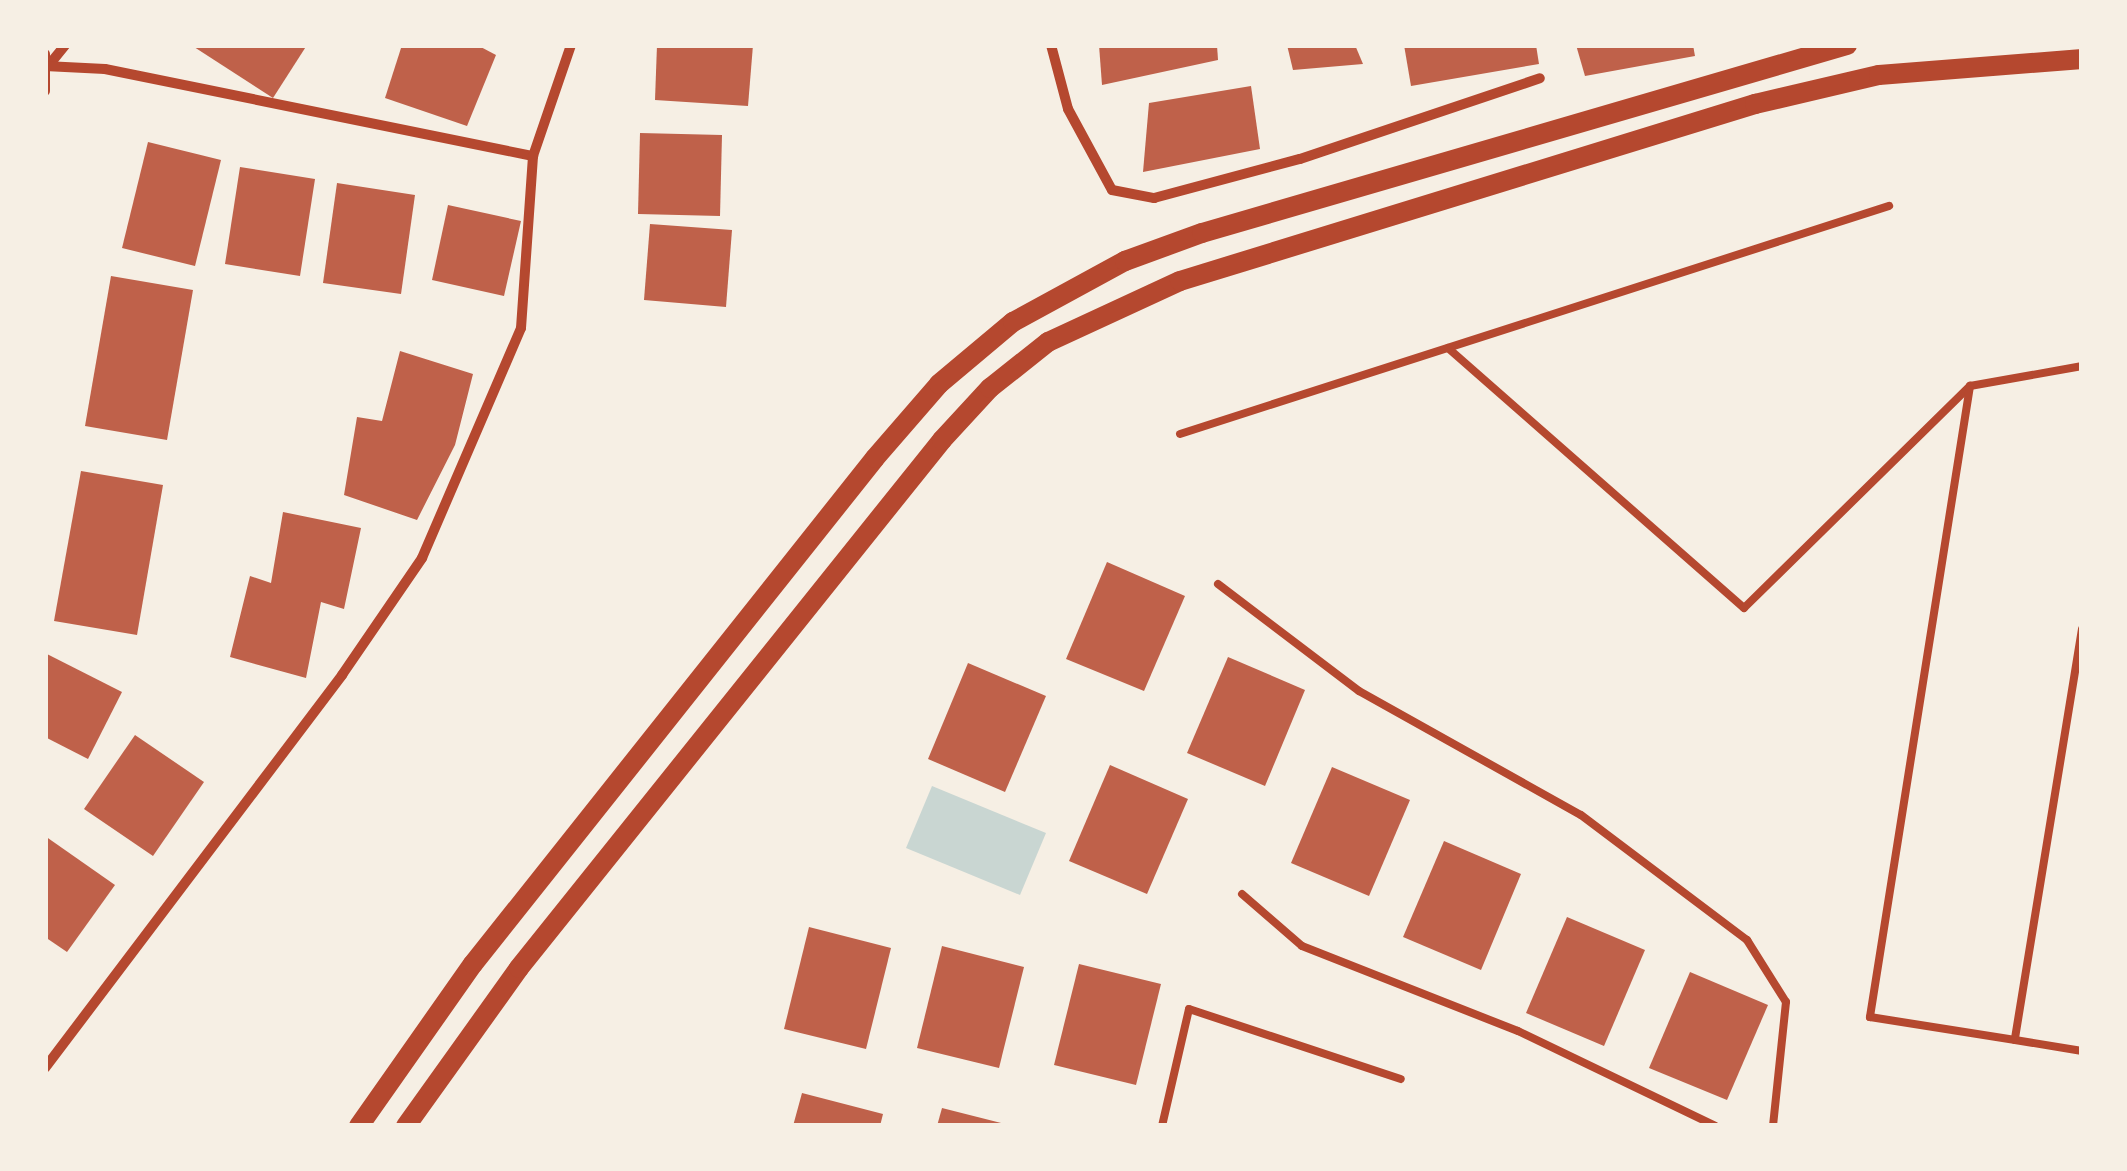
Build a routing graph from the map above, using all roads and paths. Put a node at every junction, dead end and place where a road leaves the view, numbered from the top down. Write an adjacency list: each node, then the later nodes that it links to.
1 (65, 45): 6 (street)
2 (571, 45): 9 (street)
3 (1051, 45): 7 (street)
4 (1847, 45): 22 (main road)
5 (2082, 58): 23 (main road)
6 (46, 62): 8 (street); 9 (street)
7 (1540, 78)
8 (45, 91)
9 (533, 156): 20 (street)
10 (1889, 206): 11 (lane)
11 (1448, 348): 13 (lane); 14 (lane)
12 (2082, 366): 13 (lane)
13 (1970, 386): 18 (lane)
14 (1180, 434)
15 (1218, 584): 26 (lane)
16 (2082, 630): 18 (lane)
17 (1242, 894): 25 (lane)
18 (2015, 1040): 19 (lane)
19 (2082, 1051)
20 (45, 1068)
21 (1401, 1080): 24 (lane)
22 (359, 1126)
23 (406, 1126)
24 (1162, 1126)
25 (1714, 1126)
26 (1774, 1126)

